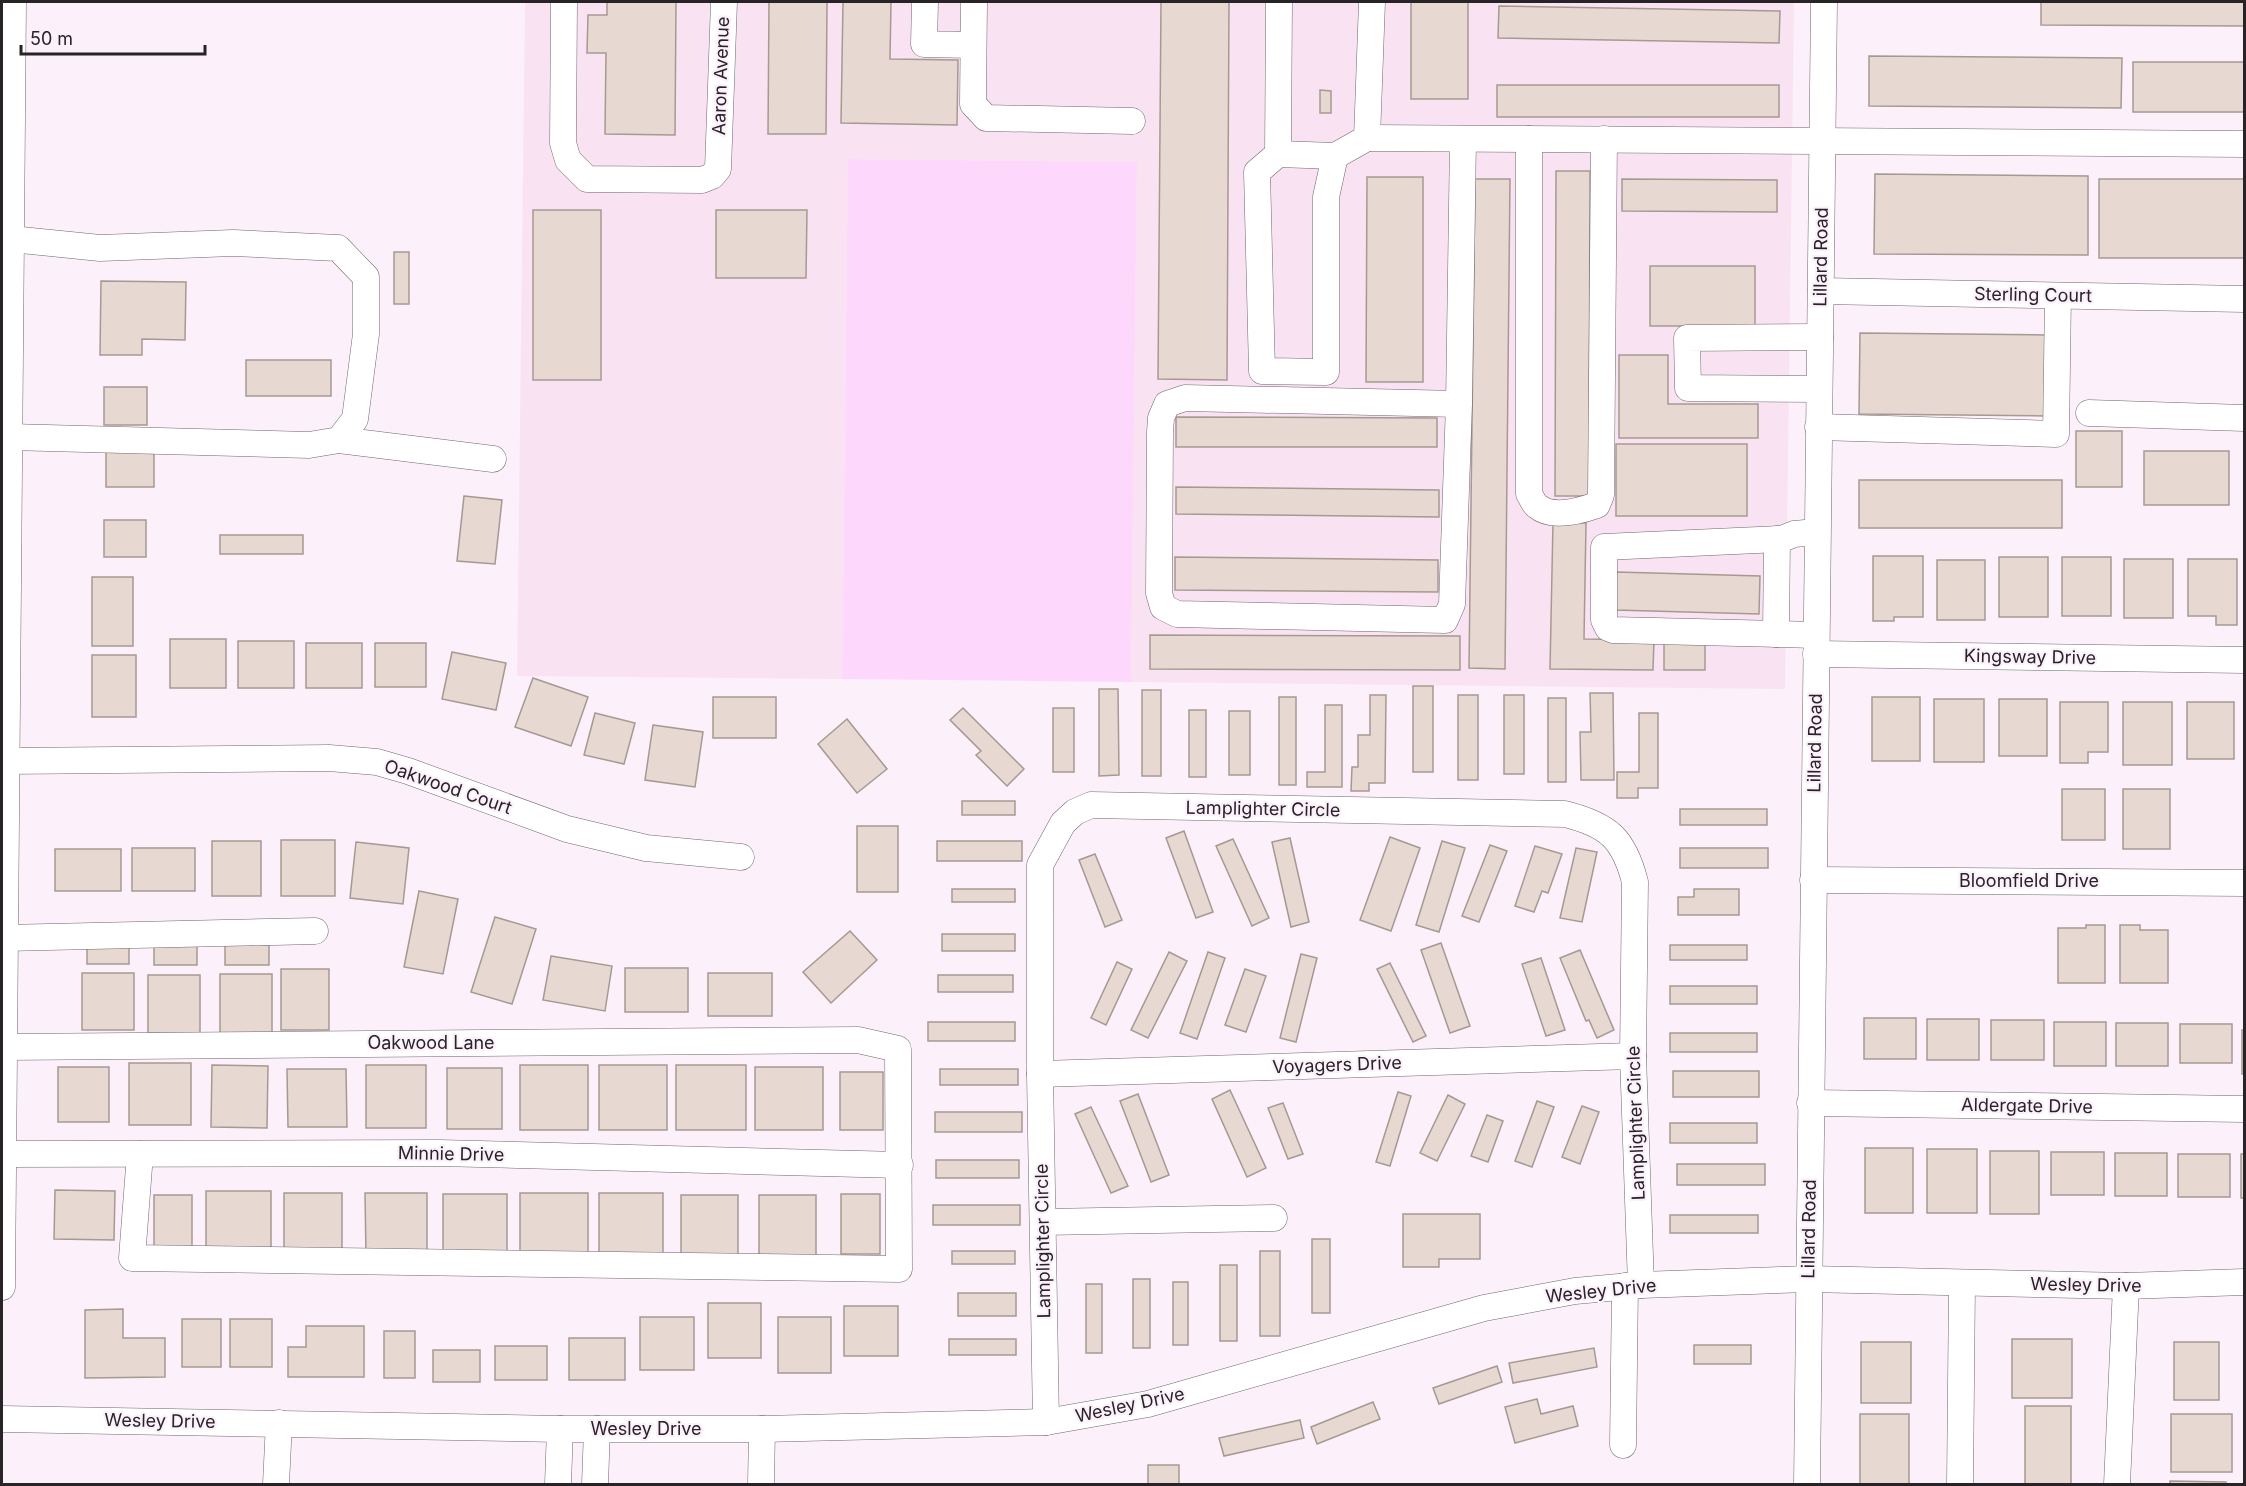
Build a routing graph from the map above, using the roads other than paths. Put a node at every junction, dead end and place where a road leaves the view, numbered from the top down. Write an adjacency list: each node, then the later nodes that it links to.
1 (13, 2): 10 (street)
2 (564, 2): 3 (street, Aaron Avenue)
3 (724, 2)
4 (925, 2): 9 (street)
5 (974, 2): 9 (street)
6 (1279, 2): 18 (street)
7 (1372, 2): 12 (street)
8 (1824, 2): 16 (street, Lillard Road)
9 (973, 45): 11 (street)
10 (7, 67): 20 (street)
11 (1132, 121)
12 (1366, 138): 13 (street); 19 (street)
13 (1463, 139): 14 (street); 26 (street)
14 (1529, 139): 15 (street); 15 (street)
15 (1604, 139): 16 (street)
16 (1822, 141): 17 (street); 21 (street, Lillard Road)
17 (2244, 144)
18 (1278, 154): 19 (street); 19 (street)
19 (1335, 156)
20 (11, 239): 30 (street); 31 (street)
21 (1821, 291): 22 (street, Sterling Court); 24 (street, Lillard Road)
22 (2058, 296): 23 (street, Sterling Court); 29 (street)
23 (2244, 299)
24 (1820, 337): 25 (street, Lillard Road); 25 (street)
25 (1819, 389): 29 (street, Lillard Road)
26 (1459, 404): 26 (street)
27 (2089, 414): 28 (street)
28 (2244, 418)
29 (1818, 427): 33 (street, Lillard Road)
30 (9, 437): 31 (street); 38 (street)
31 (339, 440): 32 (street)
32 (493, 459)
33 (1817, 532): 34 (street); 36 (street, Lillard Road)
34 (1777, 539): 35 (street); 35 (street, Kingsway Drive)
35 (1776, 634): 36 (street, Kingsway Drive)
36 (1816, 645): 37 (street, Kingsway Drive); 40 (street, Lillard Road)
37 (2244, 660)
38 (6, 761): 39 (street, Oakwood Court); 43 (street)
39 (741, 857)
40 (1813, 880): 41 (street, Bloomfield Drive); 48 (street, Lillard Road)
41 (2244, 883)
42 (315, 931): 43 (street)
43 (4, 938): 44 (street)
44 (3, 967): 45 (street)
45 (4, 1047): 50 (street); 53 (street, Oakwood Lane)
46 (1633, 1056): 47 (street, Voyagers Drive); 47 (street, Lamplighter Circle); 59 (street, Lamplighter Circle)
47 (1040, 1074): 55 (street, Lamplighter Circle)
48 (1810, 1103): 49 (street, Aldergate Drive); 56 (street, Lillard Road)
49 (2244, 1109)
50 (2, 1116): 51 (street)
51 (3, 1154): 52 (street, Minnie Drive); 60 (street)
52 (141, 1154): 53 (street, Minnie Drive); 53 (street)
53 (900, 1165)
54 (1274, 1218): 55 (street)
55 (1043, 1222): 63 (street, Lamplighter Circle)
56 (1808, 1279): 58 (street, Wesley Drive); 59 (street, Wesley Drive); 73 (street, Lillard Road)
57 (2244, 1282): 61 (street, Wesley Drive)
58 (1962, 1283): 61 (street, Wesley Drive); 74 (street)
59 (1633, 1286): 63 (street, Wesley Drive); 68 (street, Lamplighter Circle)
60 (2, 1287)
61 (2126, 1287): 75 (street)
62 (2, 1419): 64 (street, Wesley Drive)
63 (1046, 1422): 67 (street, Wesley Drive)
64 (279, 1423): 65 (street, Wesley Drive); 69 (street)
65 (560, 1429): 66 (street, Wesley Drive); 70 (street)
66 (597, 1429): 67 (street, Wesley Drive); 71 (street)
67 (762, 1429): 72 (street)
68 (1623, 1445)
69 (276, 1485)
70 (558, 1485)
71 (595, 1485)
72 (761, 1485)
73 (1807, 1485)
74 (1960, 1485)
75 (2117, 1485)

